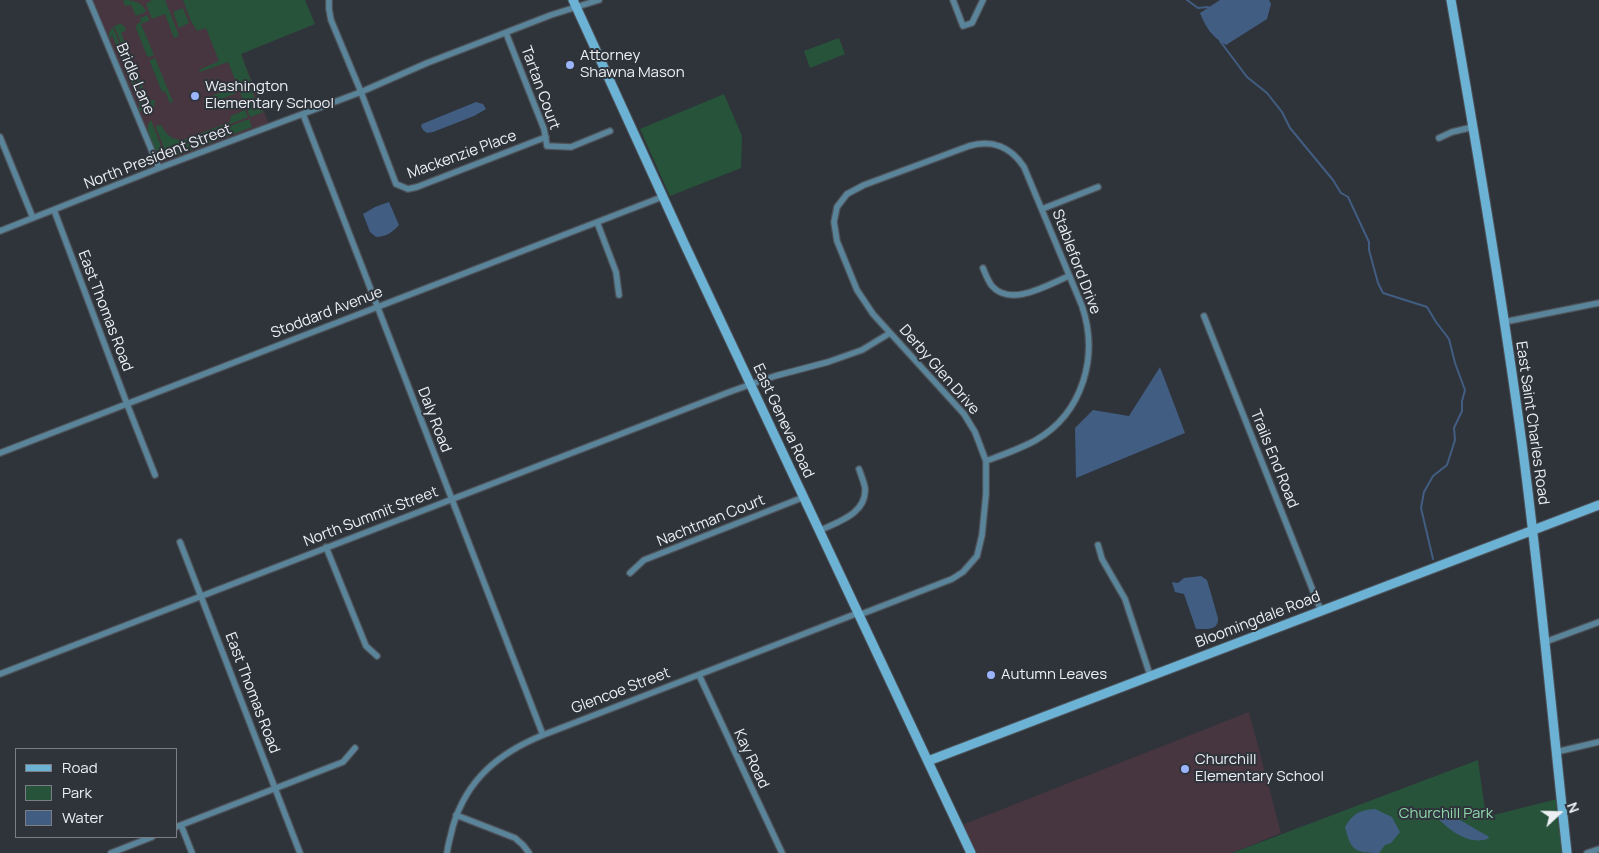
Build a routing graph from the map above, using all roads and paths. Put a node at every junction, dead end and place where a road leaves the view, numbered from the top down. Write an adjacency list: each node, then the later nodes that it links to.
1 (89, 0): 16 (street, Bridle Lane)
2 (329, 0): 9 (street, Mackenzie Place)
3 (599, 0): 7 (street, North President Street)
4 (953, 0): 5 (street)
5 (983, 0)
6 (1451, 0): 11 (street, East Saint Charles Road)
7 (575, 4): 8 (street, North President Street); 18 (street, East Geneva Road)
8 (506, 33): 9 (street, North President Street); 14 (street, Tartan Court)
9 (362, 92): 10 (street, North President Street); 14 (street, Mackenzie Place)
10 (303, 114): 16 (street, North President Street); 29 (street, Daly Road)
11 (1474, 126): 15 (street); 31 (street, East Saint Charles Road)
12 (610, 131): 14 (street, Tartan Court)
13 (0, 136): 22 (street)
14 (546, 138)
15 (1439, 138)
16 (159, 168): 20 (street, North President Street)
17 (1098, 187): 19 (street)
18 (662, 197): 23 (street, Stoddard Avenue); 33 (street, East Geneva Road)
19 (1042, 209): 21 (street, Stableford Drive); 26 (street, Stableford Drive)
20 (54, 210): 22 (street, North President Street); 34 (street, East Thomas Road)
21 (836, 211): 32 (street, Derby Glen Drive)
22 (34, 218): 24 (street, North President Street)
23 (597, 222): 27 (street); 29 (street, Stoddard Avenue)
24 (0, 231)
25 (982, 268): 26 (street)
26 (1069, 276): 36 (street, Stableford Drive)
27 (618, 295)
28 (1599, 303): 31 (street)
29 (377, 307): 34 (street, Stoddard Avenue); 40 (street, Daly Road)
30 (1204, 316): 50 (street, Trails End Road)
31 (1504, 322): 42 (street, East Saint Charles Road)
32 (890, 333): 33 (street, North Summit Street); 36 (street, Derby Glen Drive)
33 (751, 384): 39 (street, East Geneva Road); 40 (street, North Summit Street)
34 (127, 404): 35 (street, Stoddard Avenue); 38 (street, East Thomas Road)
35 (0, 453)
36 (986, 461): 47 (street, Derby Glen Drive)
37 (859, 469): 43 (street)
38 (155, 475)
39 (804, 497): 43 (street, East Geneva Road); 48 (street, Nachtman Court)
40 (451, 499): 46 (street, North Summit Street); 58 (street, Daly Road)
41 (1599, 505): 42 (street, Bloomingdale Road)
42 (1532, 530): 50 (street, Bloomingdale Road); 53 (street, East Saint Charles Road)
43 (819, 531): 51 (street, East Geneva Road)
44 (180, 542): 49 (street, East Thomas Road)
45 (1098, 545): 57 (street)
46 (326, 547): 49 (street, North Summit Street); 54 (street)
47 (977, 556): 51 (street, Glencoe Street)
48 (630, 573)
49 (201, 596): 55 (street, North Summit Street); 63 (street, East Thomas Road)
50 (1321, 611): 57 (street, Bloomingdale Road)
51 (858, 614): 56 (street, Glencoe Street); 62 (street, East Geneva Road)
52 (1599, 622): 53 (street)
53 (1545, 642): 61 (street, East Saint Charles Road)
54 (377, 656)
55 (0, 674)
56 (699, 675): 58 (street, Glencoe Street); 73 (street, Kay Road)
57 (1150, 675): 62 (street, Bloomingdale Road)
58 (543, 735): 64 (street, Glencoe Street)
59 (1599, 742): 61 (street)
60 (355, 748): 63 (street)
61 (1556, 752): 75 (street, East Saint Charles Road)
62 (928, 761): 74 (street, East Geneva Road)
63 (275, 788): 65 (street); 70 (street, East Thomas Road)
64 (456, 815): 71 (street, Glencoe Street); 72 (street)
65 (179, 826): 69 (street)
66 (149, 838): 68 (street)
67 (1599, 849): 76 (street)
68 (110, 853)
69 (192, 853)
70 (300, 853)
71 (447, 853)
72 (529, 853)
73 (782, 853)
74 (971, 853)
75 (1567, 853)
76 (1587, 853)

